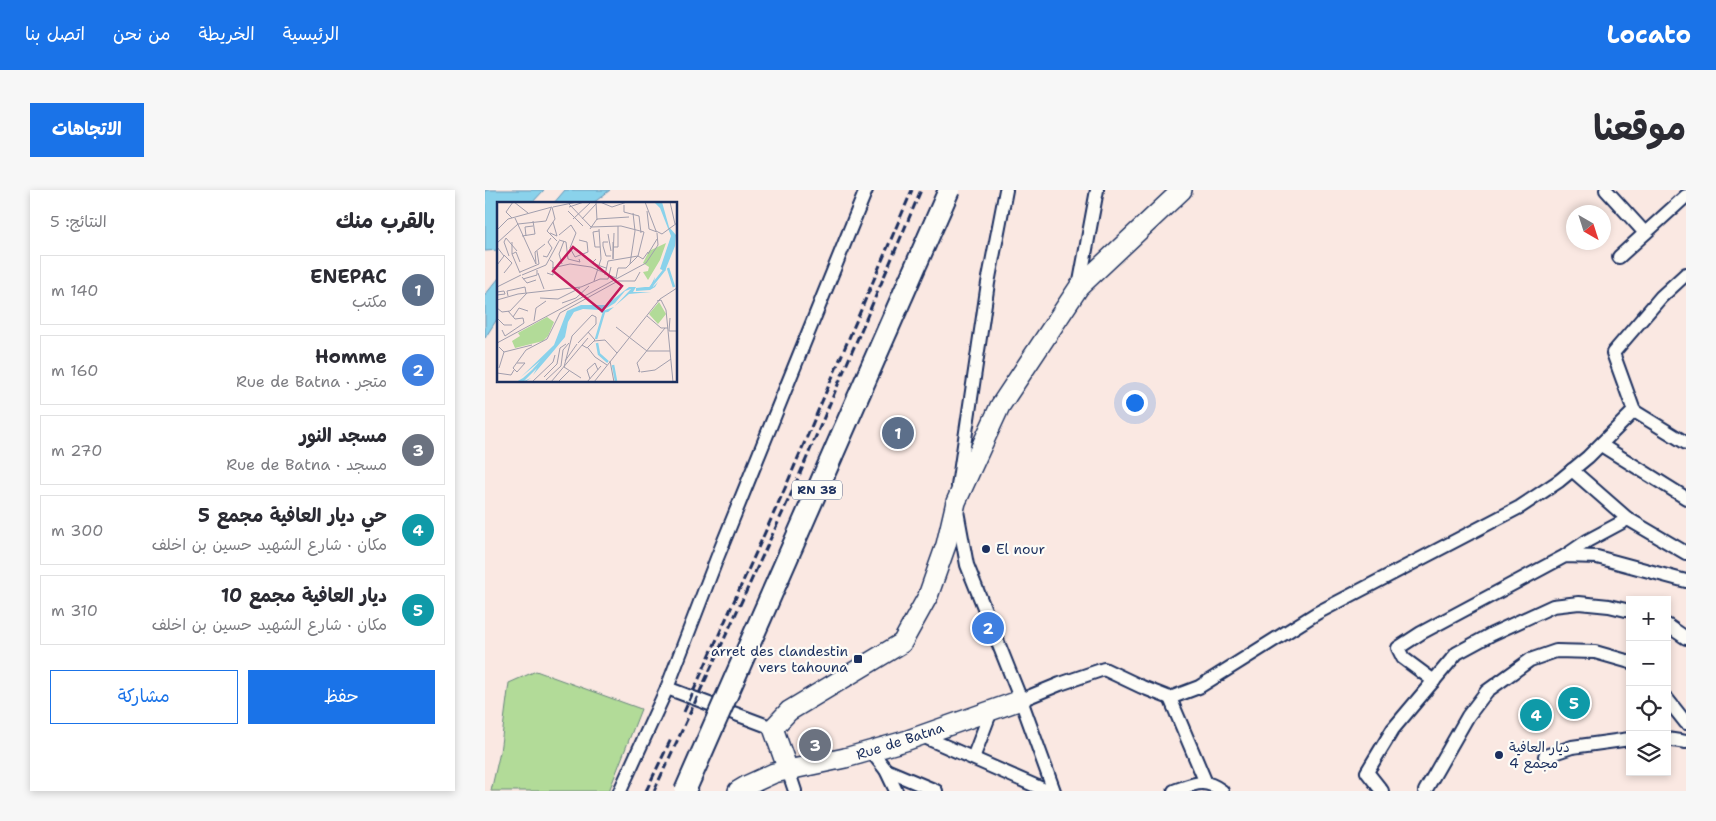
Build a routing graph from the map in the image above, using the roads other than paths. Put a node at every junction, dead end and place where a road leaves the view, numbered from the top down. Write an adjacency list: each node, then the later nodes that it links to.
1 (866, 190): 27 (street)
2 (949, 190): 46 (main road, RN 38, bridge)
3 (1006, 190): 17 (street)
4 (1097, 190): 11 (street)
5 (1182, 190): 11 (street)
6 (1606, 190): 8 (street)
7 (1686, 196): 8 (street)
8 (1645, 233): 9 (street)
9 (1619, 257)
10 (1686, 274): 12 (street)
11 (1079, 287): 17 (street)
12 (1634, 411): 13 (street); 14 (street)
13 (1686, 443)
14 (1601, 445): 15 (street); 16 (street)
15 (1572, 470): 18 (street); 28 (street)
16 (1686, 498)
17 (956, 502): 29 (street); 33 (street)
18 (1628, 518): 19 (street); 20 (street)
19 (1686, 553)
20 (1565, 556): 21 (street); 26 (street)
21 (1686, 582)
22 (1626, 610): 26 (street)
23 (1671, 628): 24 (street)
24 (1686, 638)
25 (1626, 661): 55 (street)
26 (1434, 681): 54 (street)
27 (667, 688): 33 (street); 45 (street)
28 (1170, 698): 29 (street, Rue de Batna); 43 (street)
29 (1021, 700): 31 (street, Rue de Batna); 51 (street)
30 (1671, 704): 32 (street)
31 (991, 711): 34 (street, Rue de Batna); 40 (street)
32 (1686, 723)
33 (773, 728): 41 (street)
34 (921, 735): 38 (street, Rue de Batna); 40 (street)
35 (1626, 739): 39 (street)
36 (1671, 740): 37 (street)
37 (1686, 742)
38 (871, 751): 41 (street, Rue de Batna); 42 (street)
39 (1545, 756)
40 (973, 758): 50 (street)
41 (788, 770): 47 (street, Rue de Batna); 48 (street)
42 (886, 770): 44 (street); 49 (street)
43 (1207, 783): 52 (street); 53 (street)
44 (897, 790)
45 (620, 791)
46 (685, 791)
47 (739, 791)
48 (795, 791)
49 (936, 791)
50 (1047, 791)
51 (1054, 791)
52 (1174, 791)
53 (1222, 791)
54 (1382, 791)
55 (1425, 791)

